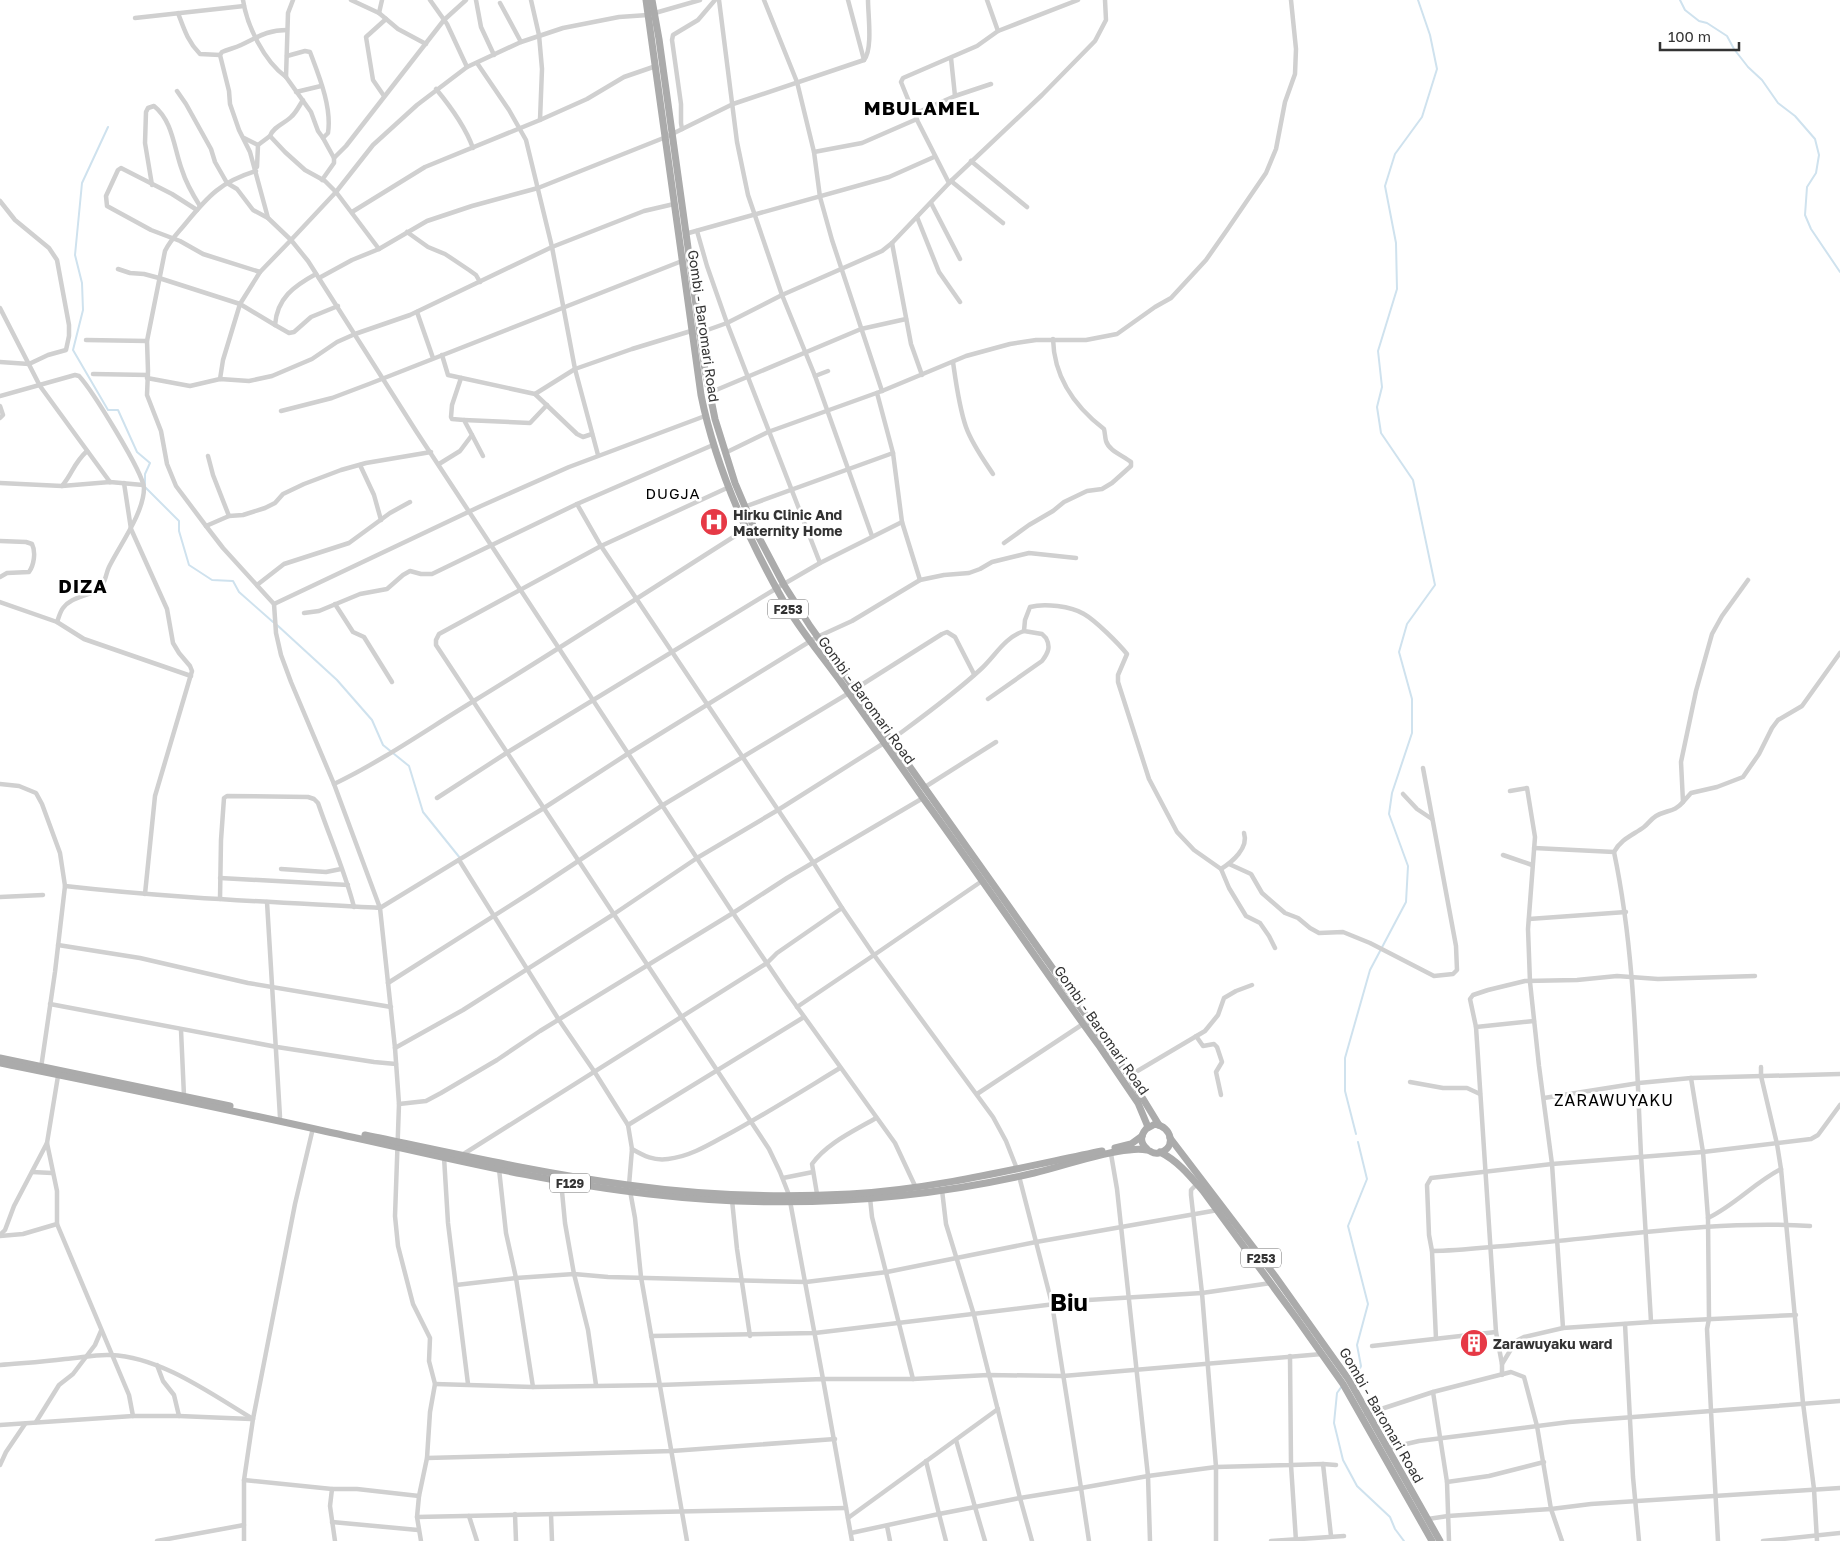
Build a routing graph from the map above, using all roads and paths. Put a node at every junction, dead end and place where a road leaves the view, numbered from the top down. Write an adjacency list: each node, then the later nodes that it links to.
1 (243, 0): 22 (street)
2 (293, 0): 29 (street)
3 (351, 0): 24 (street)
4 (382, 0): 24 (street)
5 (430, 0): 28 (street)
6 (466, 0): 28 (street)
7 (476, 0): 36 (street)
8 (531, 0): 31 (street)
9 (646, 0): 25 (main road, Gombi - Baromari Road / F253)
10 (652, 0): 25 (main road, Gombi - Baromari Road / F253)
11 (700, 0): 25 (street)
12 (715, 0): 57 (street)
13 (719, 0): 53 (street)
14 (764, 0): 44 (street)
15 (848, 0): 39 (street)
16 (868, 0): 39 (street)
17 (987, 0): 30 (street)
18 (1078, 0): 30 (street)
19 (1105, 0): 67 (street)
20 (1291, 0): 117 (street)
21 (500, 3): 33 (street)
22 (244, 6): 23 (street); 32 (street)
23 (178, 13): 26 (street); 35 (street)
24 (379, 13): 27 (street)
25 (651, 14): 31 (street); 41 (main road, Gombi - Baromari Road / F253)
26 (135, 18)
27 (386, 19): 34 (street); 50 (street)
28 (444, 20): 34 (street); 42 (street)
29 (287, 30): 32 (street); 37 (street)
30 (998, 31): 38 (street)
31 (539, 35): 33 (street); 55 (street)
32 (255, 37): 35 (street); 43 (street)
33 (520, 42): 36 (street)
34 (426, 44): 50 (street)
35 (220, 55): 60 (street)
36 (494, 55): 40 (street)
37 (288, 56): 43 (street); 46 (street)
38 (951, 58): 51 (street); 54 (street)
39 (864, 60): 44 (street)
40 (477, 63): 42 (street); 56 (street)
41 (659, 65): 55 (street); 58 (main road, Gombi - Baromari Road / F253)
42 (467, 67): 47 (street)
43 (286, 77): 49 (street)
44 (797, 82): 53 (street); 64 (street)
45 (992, 84): 51 (street)
46 (321, 86): 49 (street); 61 (street)
47 (436, 89): 63 (street); 74 (street)
48 (177, 91): 71 (street)
49 (296, 92): 52 (street)
50 (384, 96): 66 (street)
51 (955, 96): 54 (street)
52 (303, 100): 59 (street); 61 (street)
53 (733, 104): 57 (street); 82 (street)
54 (915, 117): 64 (street); 65 (street)
55 (540, 120): 56 (street)
56 (520, 128): 63 (street); 73 (street)
57 (682, 129): 58 (street)
58 (669, 135): 73 (street); 78 (main road, Gombi - Baromari Road / F253); 88 (main road, Gombi - Baromari Road / F253)
59 (270, 136): 62 (street); 69 (street)
60 (244, 138): 62 (street); 68 (street)
61 (323, 138): 66 (street)
62 (258, 145): 68 (street)
63 (473, 148): 81 (street)
64 (814, 152): 75 (street)
65 (934, 157): 70 (street); 75 (street)
66 (334, 158): 69 (street)
67 (971, 161): 70 (street); 79 (street)
68 (256, 171): 71 (street); 84 (street)
69 (322, 180): 74 (street)
70 (950, 182): 77 (street); 85 (street)
71 (227, 183): 80 (street); 84 (street)
72 (152, 185): 80 (street); 80 (street); 90 (street)
73 (538, 188): 87 (street); 93 (street)
74 (336, 192): 81 (street); 91 (street)
75 (820, 197): 82 (street); 97 (street)
76 (0, 201): 125 (street)
77 (930, 203): 83 (street); 95 (street)
78 (674, 204): 89 (main road, Gombi - Baromari Road / F253); 93 (street)
79 (1027, 207)
80 (198, 208): 90 (street)
81 (352, 212): 94 (street)
82 (754, 216): 86 (street); 103 (street)
83 (917, 217): 92 (street); 104 (street)
84 (268, 218): 91 (street)
85 (1003, 223)
86 (697, 231): 88 (street); 111 (street)
87 (407, 232): 94 (street); 102 (street)
88 (686, 234): 89 (street); 115 (main road, Gombi - Baromari Road / F253)
89 (678, 236): 96 (main road, Gombi - Baromari Road / F253)
90 (172, 238): 99 (street); 101 (street)
91 (291, 240): 99 (street); 100 (street)
92 (892, 243): 97 (street); 110 (street)
93 (552, 247): 102 (street); 108 (street)
94 (379, 249): 100 (street)
95 (960, 258)
96 (682, 261): 108 (street); 114 (main road, Gombi - Baromari Road / F253)
97 (842, 268): 103 (street); 113 (street)
98 (118, 269): 101 (street)
99 (260, 272): 105 (street)
100 (318, 276): 106 (street); 112 (street)
101 (159, 278): 105 (street); 119 (street)
102 (480, 282): 109 (street)
103 (782, 295): 111 (street); 120 (street)
104 (960, 302)
105 (240, 304): 112 (street); 135 (street)
106 (338, 306): 112 (street); 116 (street)
107 (0, 308): 125 (street)
108 (564, 308): 121 (street); 126 (street)
109 (417, 312): 116 (street); 122 (street)
110 (906, 319): 113 (street); 130 (street)
111 (727, 323): 115 (street); 134 (street)
112 (275, 325)
113 (861, 329): 120 (street); 137 (street)
114 (691, 332): 115 (street); 126 (street); 145 (main road, Gombi - Baromari Road / F253)
115 (699, 333): 138 (main road, Gombi - Baromari Road / F253)
116 (355, 334): 132 (street); 135 (street)
117 (1053, 339): 124 (street); 182 (street)
118 (86, 340): 119 (street)
119 (147, 341): 131 (street)
120 (805, 353): 129 (street); 134 (street)
121 (442, 355): 122 (street); 133 (street)
122 (433, 358): 132 (street)
123 (0, 362): 125 (street)
124 (953, 362): 130 (street); 162 (street)
125 (28, 364): 136 (street)
126 (574, 369): 139 (street); 149 (street)
127 (828, 371): 129 (street)
128 (93, 374): 131 (street)
129 (815, 376): 143 (street)
130 (922, 376): 137 (street)
131 (148, 377): 135 (street); 177 (street)
132 (383, 378): 144 (street); 153 (street)
133 (461, 378): 139 (street); 147 (street)
134 (748, 378): 138 (street); 148 (street)
135 (220, 379)
136 (40, 386): 140 (street); 152 (street); 166 (street)
137 (879, 392): 143 (street); 155 (street)
138 (709, 393): 154 (main road, Gombi - Baromari Road / F253)
139 (535, 394): 141 (street)
140 (0, 396)
141 (547, 405): 147 (street); 149 (street)
142 (0, 406): 146 (street)
143 (828, 409): 148 (street); 161 (street)
144 (281, 411)
145 (705, 416): 151 (main road, Gombi - Baromari Road / F253); 156 (street)
146 (0, 418)
147 (464, 420): 150 (street)
148 (768, 432): 154 (street); 169 (street)
149 (592, 434): 156 (street)
150 (472, 435): 158 (street); 159 (street)
151 (713, 445): 168 (main road, Gombi - Baromari Road / F253); 171 (street)
152 (86, 451): 163 (street); 167 (street)
153 (431, 452): 159 (street); 160 (street)
154 (725, 453): 172 (main road, Gombi - Baromari Road / F253)
155 (893, 453): 161 (street); 176 (street)
156 (598, 455): 173 (street)
157 (208, 456): 174 (street)
158 (483, 456)
159 (439, 464): 173 (street)
160 (360, 465): 174 (street); 175 (street)
161 (848, 468): 169 (street); 180 (street)
162 (993, 474)
163 (110, 482): 165 (street); 167 (street)
164 (0, 483): 167 (street)
165 (124, 483): 166 (street); 178 (street)
166 (143, 485): 178 (street)
167 (62, 486)
168 (727, 488): 179 (main road, Gombi - Baromari Road / F253); 184 (street)
169 (790, 490): 172 (street); 186 (street)
170 (410, 502): 175 (street)
171 (577, 504): 183 (street); 184 (street)
172 (744, 507): 191 (main road, Gombi - Baromari Road / F253)
173 (470, 512): 183 (street); 195 (street)
174 (229, 516): 177 (street)
175 (381, 520): 190 (street)
176 (902, 522): 180 (street); 188 (street)
177 (206, 526): 190 (street)
178 (131, 529): 198 (street); 206 (street)
179 (746, 529): 191 (main road, Gombi - Baromari Road / F253); 193 (street)
180 (872, 536): 186 (street)
181 (0, 541): 187 (street)
182 (1004, 543)
183 (492, 544): 192 (street); 196 (street)
184 (601, 546): 192 (street); 193 (street)
185 (1076, 558): 188 (street)
186 (820, 562): 191 (street)
187 (0, 577)
188 (920, 580): 200 (street)
189 (1748, 580): 226 (street)
190 (257, 585): 195 (street)
191 (780, 586): 200 (main road, Gombi - Baromari Road / F253); 201 (main road, Gombi - Baromari Road / F253); 203 (street)
192 (520, 589): 202 (street); 210 (street)
193 (637, 599): 202 (street); 203 (street)
194 (0, 602): 198 (street)
195 (274, 604): 220 (street)
196 (335, 604): 197 (street); 207 (street)
197 (304, 613)
198 (57, 622): 206 (street)
199 (1024, 632): 205 (street); 209 (street); 243 (street)
200 (817, 637): 201 (street); 208 (main road, Gombi - Baromari Road / F253)
201 (810, 642): 208 (main road, Gombi - Baromari Road / F253); 212 (street)
202 (560, 649): 210 (street); 211 (street)
203 (671, 651): 211 (street); 212 (street)
204 (1840, 653): 226 (street)
205 (974, 674): 208 (street); 213 (street)
206 (191, 676): 248 (street)
207 (392, 682)
208 (852, 691): 213 (main road, Gombi - Baromari Road / F253); 217 (street)
209 (988, 699)
210 (474, 700): 215 (street); 220 (street)
211 (593, 700): 215 (street); 216 (street)
212 (708, 705): 216 (street); 217 (street)
213 (887, 741): 221 (main road, Gombi - Baromari Road / F253); 225 (main road, Gombi - Baromari Road / F253); 229 (street)
214 (996, 742): 221 (street)
215 (508, 752): 224 (street); 228 (street)
216 (629, 753): 227 (street); 228 (street)
217 (740, 756): 227 (street); 229 (street)
218 (1423, 768): 230 (street)
219 (0, 784): 247 (street)
220 (334, 784): 255 (street)
221 (925, 787): 249 (main road, Gombi - Baromari Road / F253)
222 (1510, 791): 232 (street)
223 (1404, 794): 230 (street)
224 (437, 798)
225 (923, 798): 238 (street); 245 (main road, Gombi - Baromari Road / F253)
226 (1683, 802): 233 (street)
227 (663, 804): 235 (street); 237 (street)
228 (544, 808): 236 (street); 237 (street)
229 (778, 810): 235 (street); 238 (street)
230 (1432, 819): 239 (street)
231 (1244, 833): 239 (street)
232 (1534, 848): 233 (street); 240 (street)
233 (1614, 852): 257 (street)
234 (1503, 855): 240 (street)
235 (697, 858): 258 (street); 259 (street)
236 (459, 860): 255 (street); 260 (street)
237 (578, 860): 259 (street); 260 (street)
238 (813, 862): 256 (street); 258 (street)
239 (1229, 864): 243 (street)
240 (1532, 865): 261 (street)
241 (282, 869): 242 (street)
242 (341, 869): 244 (street); 246 (street)
243 (1221, 869): 263 (street)
244 (220, 878): 246 (street); 252 (street)
245 (982, 881): 249 (main road, Gombi - Baromari Road / F253); 264 (street)
246 (348, 885): 254 (street)
247 (65, 886): 248 (street); 262 (street)
248 (145, 894): 252 (street)
249 (996, 895): 281 (main road, Gombi - Baromari Road / F253); 297 (main road, Gombi - Baromari Road / F253)
250 (43, 896): 251 (street)
251 (0, 897)
252 (220, 899): 253 (street)
253 (267, 902): 254 (street); 273 (street)
254 (354, 907): 255 (street)
255 (380, 908): 271 (street)
256 (842, 908): 264 (street); 265 (street)
257 (1626, 912): 261 (street); 269 (street)
258 (733, 913): 265 (street); 266 (street)
259 (614, 914): 266 (street); 267 (street)
260 (493, 915): 267 (street); 271 (street)
261 (1529, 918): 270 (street)
262 (58, 945): 273 (street); 274 (street)
263 (1275, 948)
264 (874, 955): 276 (street); 302 (street)
265 (767, 963): 276 (street); 277 (street)
266 (648, 966): 277 (street); 279 (street)
267 (527, 969): 279 (street); 286 (street)
268 (1755, 976): 269 (street)
269 (1633, 978): 270 (street); 301 (street)
270 (1530, 982): 280 (street); 282 (street)
271 (388, 983): 275 (street)
272 (1252, 985): 284 (street)
273 (273, 987): 275 (street); 285 (street)
274 (50, 1004): 283 (street); 292 (street)
275 (391, 1007): 286 (street)
276 (797, 1007): 278 (street)
277 (681, 1017): 293 (street); 294 (street)
278 (804, 1017): 291 (street); 294 (street)
279 (559, 1020): 293 (street); 307 (street)
280 (1534, 1021): 282 (street); 306 (street)
281 (1083, 1024): 302 (street); 314 (main road, Gombi - Baromari Road / F253)
282 (1476, 1027): 303 (street)
283 (181, 1030): 285 (street); 305 (street)
284 (1196, 1036): 297 (street); 304 (street)
285 (277, 1047): 289 (street); 309 (street)
286 (395, 1048): 289 (street)
287 (0, 1058): 292 (main road, F129)
288 (0, 1063): 292 (main road, F129)
289 (396, 1064): 307 (street)
290 (1761, 1067): 298 (street)
291 (840, 1068): 310 (street); 311 (street)
292 (41, 1069): 296 (main road, F129); 305 (main road, F129)
293 (594, 1070): 312 (street); 326 (street)
294 (718, 1071): 311 (street); 312 (street)
295 (1840, 1074): 298 (street)
296 (58, 1076): 315 (main road, F129); 318 (street)
297 (1129, 1076): 313 (main road, Gombi - Baromari Road / F253)
298 (1761, 1076): 299 (street); 320 (street)
299 (1691, 1078): 301 (street); 324 (street)
300 (1410, 1082): 303 (street)
301 (1639, 1083): 306 (street); 328 (street)
302 (977, 1094): 335 (street)
303 (1480, 1094): 336 (street)
304 (1221, 1095)
305 (184, 1096): 309 (main road, F129)
306 (1544, 1098): 329 (street)
307 (399, 1104): 319 (street)
308 (1840, 1105): 320 (street)
309 (280, 1117): 319 (main road, F129)
310 (876, 1118): 333 (street); 341 (street)
311 (751, 1122): 321 (street); 337 (street)
312 (628, 1125): 321 (street)
313 (1160, 1125): 314 (main road); 317 (main road, F253)
314 (1148, 1127): 316 (main road)
315 (313, 1128): 319 (main road, F129); 416 (street)
316 (1142, 1136): 322 (main road); 335 (main road, F129)
317 (1170, 1138): 323 (main road); 401 (main road, Gombi - Baromari Road / F253)
318 (47, 1143): 332 (street); 334 (street)
319 (398, 1144): 326 (main road, F129); 327 (main road, F129); 402 (street)
320 (1777, 1144): 324 (street); 331 (street)
321 (632, 1150): 340 (street)
322 (1146, 1150): 323 (main road, F253); 325 (main road, F129)
323 (1160, 1152): 339 (main road, Gombi - Baromari Road / F253)
324 (1703, 1152): 328 (street); 349 (street)
325 (1111, 1154): 335 (main road, F129); 354 (street)
326 (462, 1155): 340 (main road, F129)
327 (444, 1157): 330 (main road, F129); 369 (street)
328 (1641, 1157): 329 (street); 355 (street)
329 (1552, 1164): 336 (street); 357 (street)
330 (499, 1169): 338 (main road, F129); 365 (street)
331 (1781, 1169): 349 (street); 351 (street)
332 (32, 1172): 334 (street); 356 (street)
333 (813, 1172): 337 (street); 343 (street)
334 (52, 1173): 350 (street)
335 (1018, 1173): 341 (main road, F129); 342 (main road, F129); 358 (street)
336 (1486, 1173): 359 (street); 360 (street)
337 (783, 1178): 344 (street)
338 (561, 1181): 340 (main road, F129); 363 (street)
339 (1197, 1184): 347 (main road, Gombi - Baromari Road / F253); 348 (street)
340 (629, 1189): 344 (main road, F129); 346 (main road, F129); 364 (street)
341 (917, 1190): 342 (main road, F129); 343 (main road, F129); 345 (main road, F129)
342 (942, 1190): 361 (street)
343 (817, 1194): 344 (main road, F129)
344 (789, 1198): 345 (main road, F129); 346 (main road, F129); 367 (street)
345 (870, 1198): 362 (street)
346 (732, 1200): 366 (street)
347 (1218, 1210): 348 (street); 368 (main road, Gombi - Baromari Road / F253)
348 (1194, 1215): 354 (street); 370 (street)
349 (1708, 1218): 352 (street)
350 (58, 1224): 356 (street); 380 (street)
351 (1785, 1224): 352 (street); 353 (street); 374 (street)
352 (1708, 1226): 355 (street); 375 (street)
353 (1810, 1226)
354 (1121, 1228): 358 (street); 371 (street)
355 (1646, 1232): 357 (street); 376 (street)
356 (0, 1236)
357 (1558, 1241): 359 (street); 379 (street)
358 (1036, 1242): 361 (street); 372 (street)
359 (1490, 1246): 360 (street); 381 (street)
360 (1432, 1251): 385 (street)
361 (956, 1259): 362 (street); 373 (street)
362 (887, 1272): 367 (street); 377 (street)
363 (574, 1274): 364 (street); 365 (street); 404 (street)
364 (641, 1277): 366 (street); 383 (street)
365 (516, 1278): 369 (street); 406 (street)
366 (743, 1281): 367 (street); 384 (street)
367 (806, 1282): 382 (street)
368 (1271, 1282): 370 (street); 387 (main road, Gombi - Baromari Road / F253)
369 (456, 1285): 403 (street)
370 (1202, 1293): 371 (street); 391 (street)
371 (1128, 1297): 372 (street); 395 (street)
372 (1052, 1304): 373 (street); 398 (street)
373 (974, 1315): 377 (street); 396 (street)
374 (1796, 1316): 375 (street); 409 (street)
375 (1709, 1319): 376 (street); 411 (street)
376 (1651, 1322): 378 (street)
377 (899, 1323): 382 (street); 400 (street)
378 (1625, 1324): 379 (street); 415 (street)
379 (1563, 1328): 392 (street)
380 (101, 1331): 388 (street); 389 (street)
381 (1496, 1332): 385 (street); 392 (street)
382 (816, 1333): 384 (street); 399 (street)
383 (650, 1336): 384 (street); 405 (street)
384 (750, 1336)
385 (1436, 1339): 386 (street)
386 (1372, 1346)
387 (1323, 1354): 390 (street); 401 (main road, Gombi - Baromari Road / F253)
388 (87, 1355): 389 (street); 393 (street); 417 (street)
389 (112, 1355): 394 (street); 413 (street)
390 (1290, 1356): 391 (street); 431 (street)
391 (1208, 1364): 395 (street); 433 (street)
392 (1502, 1364): 397 (street)
393 (0, 1365)
394 (157, 1365): 414 (street); 416 (street)
395 (1136, 1370): 398 (street); 434 (street)
396 (988, 1375): 398 (street); 400 (street); 410 (street)
397 (1502, 1375): 407 (street); 420 (street)
398 (1064, 1376): 437 (street)
399 (823, 1379): 400 (street); 405 (street); 422 (street)
400 (913, 1379)
401 (1346, 1382): 412 (main road, Gombi - Baromari Road / F253)
402 (434, 1384): 403 (street); 426 (street)
403 (468, 1384): 406 (street)
404 (596, 1385): 405 (street); 406 (street)
405 (660, 1385): 425 (street)
406 (533, 1388)
407 (1433, 1392): 412 (street); 421 (street)
408 (1840, 1401): 409 (street)
409 (1804, 1404): 411 (street); 440 (street)
410 (998, 1409): 423 (street); 443 (street)
411 (1711, 1411): 415 (street); 441 (street)
412 (1366, 1414): 424 (main road, Gombi - Baromari Road / F253); 468 (main road, Gombi - Baromari Road / F253)
413 (133, 1416): 414 (street); 417 (street)
414 (179, 1416): 416 (street)
415 (1630, 1419): 420 (street); 444 (street)
416 (253, 1420): 435 (street)
417 (36, 1422): 418 (street)
418 (25, 1423): 419 (street); 430 (street)
419 (0, 1426)
420 (1537, 1426): 421 (street); 428 (street)
421 (1441, 1438): 424 (street); 436 (street)
422 (835, 1439): 425 (street); 446 (street)
423 (956, 1440): 427 (street); 445 (street)
424 (1389, 1448): 456 (main road, Gombi - Baromari Road / F253)
425 (672, 1451): 426 (street); 448 (street)
426 (427, 1458): 442 (street)
427 (926, 1461): 451 (street); 455 (street)
428 (1544, 1462): 436 (street); 447 (street)
429 (1323, 1464): 431 (street); 432 (street); 463 (street)
430 (0, 1465)
431 (1291, 1465): 433 (street); 467 (street)
432 (1336, 1465)
433 (1216, 1467): 434 (street); 484 (street)
434 (1148, 1476): 437 (street); 483 (street)
435 (244, 1480): 439 (street); 458 (street)
436 (1447, 1482): 453 (street)
437 (1081, 1488): 443 (street); 482 (street)
438 (1840, 1488): 440 (street)
439 (332, 1489): 442 (street); 457 (street)
440 (1814, 1489): 441 (street); 466 (street)
441 (1715, 1495): 444 (street); 490 (street)
442 (419, 1496): 454 (street)
443 (1020, 1498): 445 (street); 481 (street)
444 (1635, 1502): 447 (street); 489 (street)
445 (975, 1507): 451 (street); 480 (street)
446 (846, 1508): 448 (street); 455 (street)
447 (1551, 1509): 453 (street); 488 (street)
448 (683, 1513): 450 (street); 476 (street)
449 (515, 1514): 450 (street); 452 (street); 474 (street)
450 (551, 1514): 475 (street)
451 (939, 1514): 459 (street); 479 (street)
452 (469, 1516): 454 (street); 473 (street)
453 (1448, 1516): 456 (street); 487 (street)
454 (417, 1517): 460 (street)
455 (848, 1518): 462 (street)
456 (1428, 1519): 486 (main road, Gombi - Baromari Road / F253)
457 (332, 1522): 460 (street); 471 (street)
458 (244, 1525): 465 (street); 470 (street)
459 (887, 1526): 462 (street); 478 (street)
460 (418, 1530): 472 (street)
461 (1840, 1533): 466 (street)
462 (851, 1534): 477 (street)
463 (1331, 1536): 464 (street); 467 (street)
464 (1344, 1536)
465 (184, 1538): 469 (street)
466 (1817, 1538): 491 (street)
467 (1296, 1540): 485 (street)
468 (1429, 1540)
469 (157, 1541)
470 (244, 1541)
471 (335, 1541)
472 (421, 1541)
473 (477, 1541)
474 (516, 1541)
475 (552, 1541)
476 (687, 1541)
477 (852, 1541)
478 (890, 1541)
479 (946, 1541)
480 (985, 1541)
481 (1032, 1541)
482 (1089, 1541)
483 (1150, 1541)
484 (1216, 1541)
485 (1271, 1541)
486 (1440, 1541)
487 (1449, 1541)
488 (1562, 1541)
489 (1640, 1541)
490 (1718, 1541)
491 (1763, 1541)

